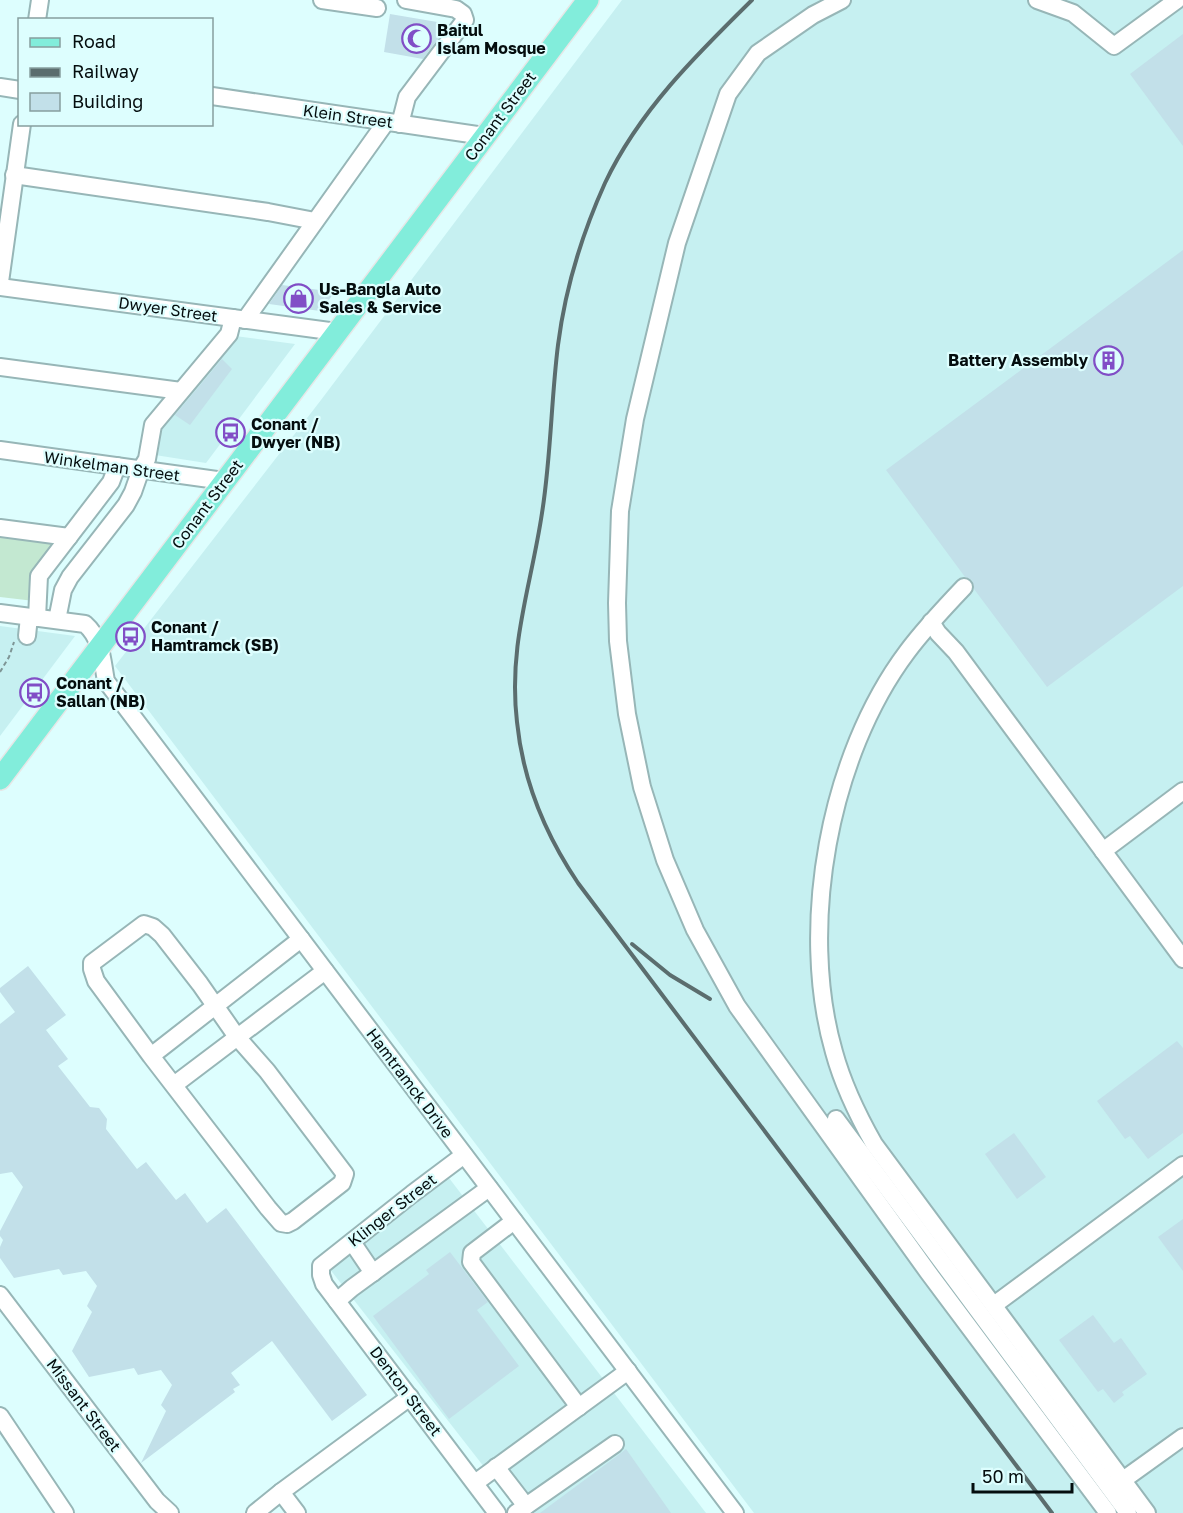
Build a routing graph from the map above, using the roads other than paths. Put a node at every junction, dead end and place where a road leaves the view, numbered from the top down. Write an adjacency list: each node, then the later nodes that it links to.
1 (40, 0): 9 (street)
2 (322, 0): 8 (street)
3 (406, 0): 13 (street)
4 (588, 0): 15 (main road, Conant Street)
5 (842, 0): 75 (street)
6 (1037, 0): 7 (street)
7 (1177, 0)
8 (377, 8)
9 (37, 18)
10 (0, 87): 11 (street)
11 (18, 90)
12 (213, 96): 13 (street, Klein Street)
13 (393, 123): 15 (street, Klein Street); 17 (street)
14 (21, 126): 16 (street)
15 (484, 136): 21 (main road, Conant Street)
16 (15, 176): 17 (street); 18 (street)
17 (315, 221): 20 (street)
18 (0, 282)
19 (0, 287): 20 (street, Dwyer Street)
20 (239, 319): 21 (street, Dwyer Street); 23 (street)
21 (337, 332): 27 (main road, Conant Street)
22 (0, 367): 23 (street)
23 (182, 391): 26 (street)
24 (0, 450): 25 (street, Winkelman Street)
25 (117, 466): 26 (street, Winkelman Street); 29 (street)
26 (141, 469): 27 (street, Winkelman Street); 33 (street)
27 (224, 481): 36 (main road, Conant Street)
28 (0, 528): 29 (street)
29 (69, 537): 32 (street)
30 (964, 587): 34 (street)
31 (0, 613): 32 (street)
32 (33, 617): 33 (street); 35 (street)
33 (57, 620): 36 (street)
34 (931, 622): 39 (street); 57 (street)
35 (21, 635)
36 (99, 647): 37 (main road, Conant Street); 40 (street, Hamtramck Drive)
37 (0, 779)
38 (1183, 791): 39 (street)
39 (1103, 850): 41 (street)
40 (301, 939): 42 (street, Hamtramck Drive); 43 (street)
41 (1183, 959)
42 (325, 971): 44 (street); 48 (street, Hamtramck Drive)
43 (214, 1006): 44 (street); 45 (street); 45 (street)
44 (237, 1037): 46 (street); 46 (street)
45 (152, 1056): 46 (street)
46 (174, 1085)
47 (836, 1119): 76 (street)
48 (464, 1155): 50 (street, Hamtramck Drive); 52 (street, Klinger Street)
49 (1183, 1165): 57 (street)
50 (489, 1188): 51 (street, Hamtramck Drive); 54 (street)
51 (514, 1221): 58 (street, Hamtramck Drive); 60 (street)
52 (352, 1242): 53 (street, Klinger Street); 54 (street)
53 (321, 1266): 56 (street, Denton Street)
54 (373, 1273): 56 (street)
55 (0, 1295): 70 (street, Missant Street)
56 (337, 1301): 59 (street, Denton Street)
57 (994, 1305): 65 (street)
58 (628, 1371): 60 (street); 74 (street, Hamtramck Drive)
59 (410, 1397): 66 (street, Denton Street); 67 (street)
60 (579, 1407): 64 (street)
61 (0, 1416): 69 (street)
62 (1183, 1437): 65 (street)
63 (615, 1444): 68 (street)
64 (496, 1467): 66 (street); 68 (street)
65 (1123, 1480): 77 (street)
66 (475, 1483): 73 (street, Denton Street)
67 (281, 1492): 71 (street); 72 (street)
68 (521, 1510)
69 (65, 1513)
70 (170, 1513)
71 (255, 1513)
72 (297, 1513)
73 (498, 1513)
74 (735, 1513)
75 (1108, 1513)
76 (1128, 1513)
77 (1147, 1513)

